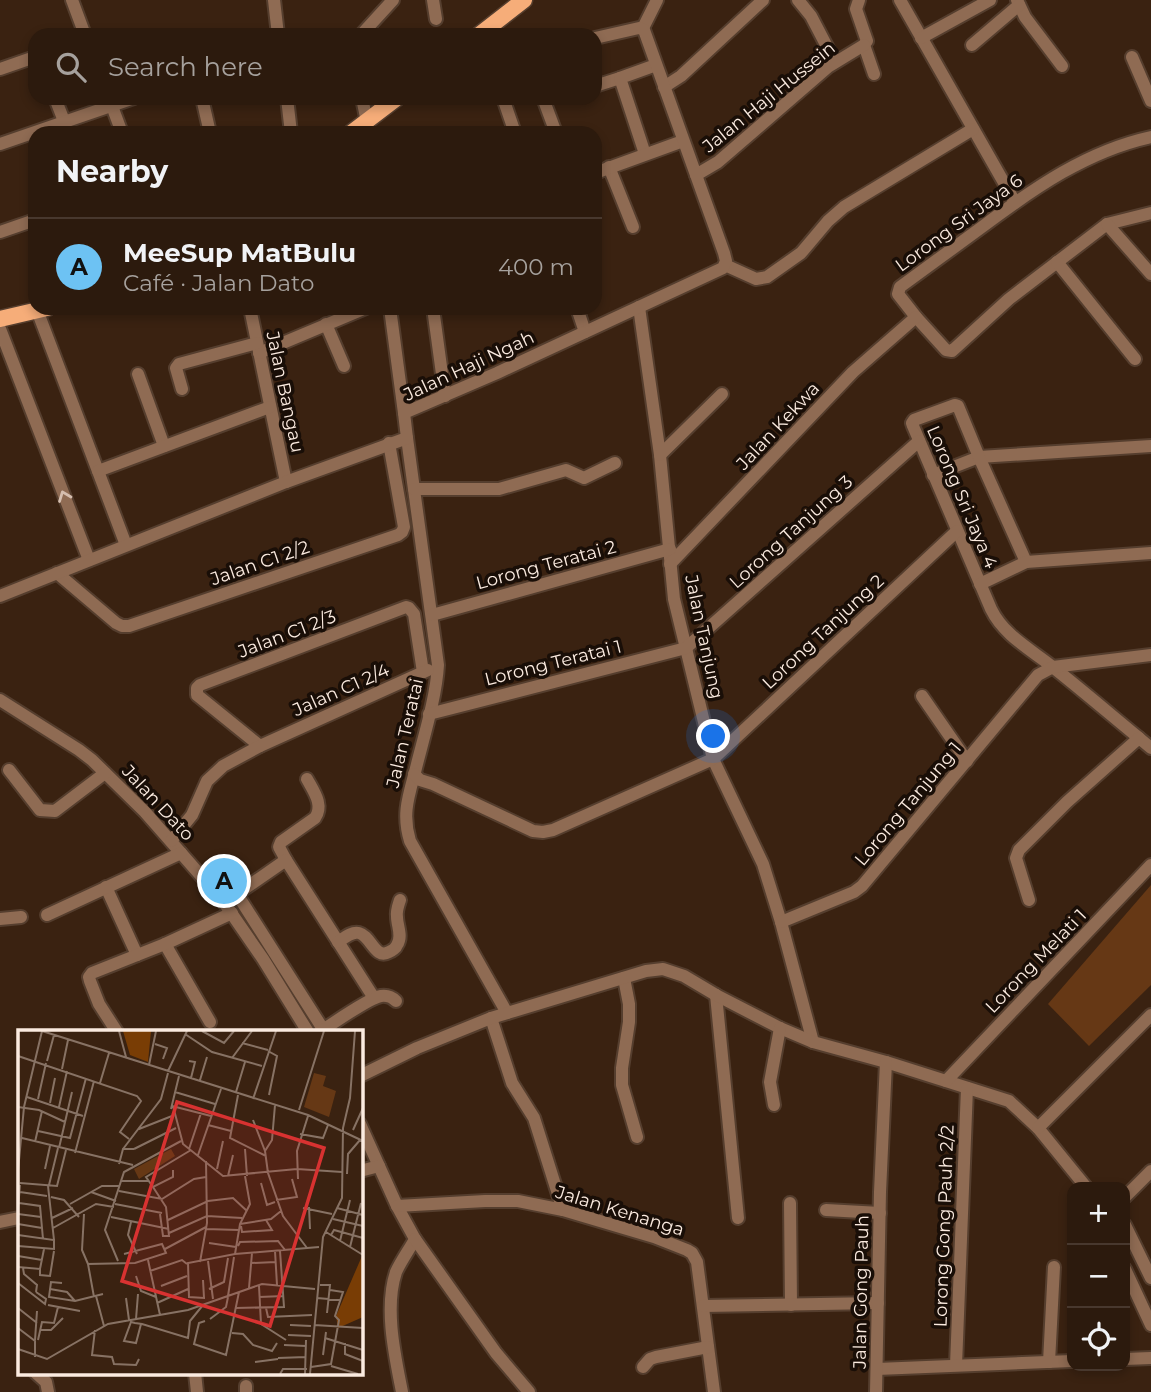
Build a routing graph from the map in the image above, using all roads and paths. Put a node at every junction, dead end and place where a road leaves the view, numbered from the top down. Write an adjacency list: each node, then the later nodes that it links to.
1 (72, 0): 14 (street)
2 (274, 0): 15 (street)
3 (393, 0): 16 (street)
4 (433, 0): 13 (street)
5 (523, 0): 17 (main road)
6 (657, 0): 18 (street)
7 (763, 0): 32 (street)
8 (798, 0): 25 (street)
9 (859, 0): 21 (street)
10 (900, 0): 20 (street)
11 (990, 0): 20 (street)
12 (1018, 3): 22 (street); 27 (street)
13 (436, 19)
14 (82, 28)
15 (277, 28)
16 (368, 28)
17 (488, 28)
18 (643, 28): 19 (street); 26 (street)
19 (602, 36)
20 (921, 38): 53 (street)
21 (864, 45): 25 (street, Jalan Haji Hussein); 29 (street)
22 (972, 45)
23 (1132, 57): 31 (street)
24 (28, 59): 28 (street)
25 (835, 62): 61 (street, Jalan Haji Hussein)
26 (656, 65): 30 (street); 32 (street)
27 (1062, 66)
28 (0, 69)
29 (874, 74)
30 (620, 78): 33 (street); 58 (street)
31 (1147, 81): 34 (street)
32 (670, 83): 56 (street)
33 (602, 84)
34 (1151, 101)
35 (58, 105): 44 (street)
36 (102, 105): 44 (street)
37 (112, 105): 46 (street)
38 (204, 105): 47 (street)
39 (287, 105): 48 (street)
40 (362, 105): 49 (street)
41 (389, 105): 50 (main road)
42 (505, 105): 51 (street)
43 (546, 105): 52 (street)
44 (64, 121): 45 (street)
45 (50, 126)
46 (120, 126)
47 (208, 126)
48 (290, 126)
49 (362, 126)
50 (364, 126)
51 (513, 126)
52 (553, 126)
53 (973, 129): 62 (street); 69 (street)
54 (28, 134): 57 (street)
55 (1151, 137): 62 (street, Lorong Sri Jaya 6)
56 (683, 141): 58 (street); 61 (street)
57 (0, 144)
58 (645, 154): 59 (street)
59 (610, 167): 60 (street); 66 (street)
60 (602, 170)
61 (703, 172): 69 (street)
62 (1015, 202): 79 (street, Lorong Sri Jaya 6)
63 (1151, 213): 65 (street, Lorong Sri Jaya 6)
64 (28, 222): 67 (street)
65 (1107, 225): 68 (street, Lorong Sri Jaya 6); 70 (street)
66 (633, 227)
67 (0, 232)
68 (1057, 262): 79 (street, Lorong Sri Jaya 6); 85 (street)
69 (735, 269): 71 (street, Jalan Haji Ngah)
70 (1151, 274)
71 (639, 307): 83 (street, Jalan Haji Ngah); 98 (street, Jalan Tanjung)
72 (28, 312): 80 (main road)
73 (44, 315): 101 (street)
74 (251, 315): 84 (street, Jalan Bangau)
75 (348, 315): 81 (street)
76 (391, 315): 92 (street)
77 (435, 315): 90 (street)
78 (579, 315): 83 (street)
79 (915, 317): 111 (street, Jalan Kekwa)
80 (0, 319)
81 (326, 324): 84 (street); 86 (street)
82 (0, 329): 109 (street, one-way to 82)
83 (585, 331): 90 (street, Jalan Haji Ngah)
84 (258, 348): 88 (street); 91 (street, Jalan Bangau)
85 (1135, 359)
86 (344, 366)
87 (138, 374): 96 (street)
88 (182, 389)
89 (722, 394): 98 (street)
90 (445, 396): 92 (street, Jalan Haji Ngah)
91 (270, 407): 96 (street); 103 (street, Jalan Bangau)
92 (404, 413): 93 (street, Jalan Haji Ngah)
93 (407, 438): 95 (street); 104 (street, Jalan Teratai)
94 (919, 442): 99 (street, Lorong Sri Jaya 4); 102 (street, Lorong Sri Jaya 4); 116 (street, Lorong Tanjung 3)
95 (389, 443): 103 (street); 112 (street, Jalan C1 2/2)
96 (164, 446): 101 (street)
97 (1151, 446): 99 (street)
98 (660, 456): 107 (street, Jalan Tanjung)
99 (979, 457): 102 (street); 110 (street)
100 (615, 463): 104 (street)
101 (98, 471): 106 (street)
102 (933, 475): 105 (street, Lorong Sri Jaya 4)
103 (286, 482): 106 (street)
104 (414, 489): 115 (street, Jalan Teratai)
105 (957, 531): 113 (street, Lorong Sri Jaya 4); 127 (street, Lorong Tanjung 2)
106 (126, 545): 109 (street)
107 (670, 549): 111 (street, Jalan Tanjung); 115 (street, Lorong Teratai 2)
108 (1151, 553): 110 (street)
109 (89, 560): 112 (street)
110 (1026, 562): 113 (street, Lorong Sri Jaya 4)
111 (670, 564): 116 (street, Jalan Tanjung)
112 (57, 573): 114 (street)
113 (980, 584): 119 (street)
114 (0, 596)
115 (432, 615): 118 (street, Jalan Teratai)
116 (686, 648): 123 (street, Lorong Teratai 1); 127 (street, Jalan Tanjung)
117 (1151, 655): 119 (street)
118 (438, 665): 120 (street, Jalan C1 2/4); 123 (street, Jalan Teratai)
119 (1053, 667): 124 (street); 128 (street, Lorong Tanjung 1)
120 (423, 672): 125 (street, Jalan C1 2/4); 125 (street, Jalan C1 2/3)
121 (922, 696): 128 (street)
122 (0, 700): 130 (street, Jalan Dato)
123 (429, 714): 131 (street, Jalan Teratai)
124 (1139, 738): 126 (street); 140 (street)
125 (260, 746): 133 (street, Jalan C1 2/4)
126 (1151, 748)
127 (713, 759): 131 (street, Lorong Tanjung 2); 146 (street, Jalan Tanjung)
128 (967, 761): 146 (street, Lorong Tanjung 1)
129 (9, 770): 130 (street)
130 (105, 773): 133 (street, Jalan Dato)
131 (414, 774): 154 (street, Jalan Teratai)
132 (307, 779): 135 (street)
133 (171, 841): 134 (street, Jalan Dato)
134 (181, 853): 137 (street); 141 (street, Jalan Dato)
135 (286, 860): 138 (street); 147 (street)
136 (1151, 866): 165 (street, Lorong Melati 1)
137 (106, 887): 143 (street); 149 (street)
138 (237, 894): 141 (street); 161 (street)
139 (400, 900): 147 (street)
140 (1028, 900)
141 (223, 901): 142 (street, Jalan Dato)
142 (232, 913): 148 (street); 160 (street, Jalan Dato)
143 (47, 915)
144 (20, 917): 145 (street)
145 (0, 919)
146 (780, 922): 162 (street, Jalan Tanjung)
147 (338, 942): 152 (street)
148 (165, 944): 149 (street); 157 (street)
149 (137, 955): 159 (street)
150 (624, 978): 151 (street); 154 (street); 170 (street)
151 (716, 995): 158 (street); 181 (street)
152 (374, 998): 153 (street); 161 (street)
153 (396, 1001)
154 (507, 1013): 156 (street)
155 (1151, 1015): 168 (street)
156 (491, 1018): 164 (street); 178 (street)
157 (210, 1022)
158 (780, 1028): 162 (street); 167 (street)
159 (116, 1030)
160 (307, 1030)
161 (322, 1030)
162 (813, 1042): 163 (street)
163 (886, 1062): 165 (street); 180 (street, Jalan Gong Pauh)
164 (362, 1075)
165 (946, 1081): 166 (street)
166 (967, 1088): 168 (street); 198 (street, Lorong Gong Pauh 2/2)
167 (774, 1105)
168 (1038, 1128): 174 (street)
169 (362, 1129): 171 (street)
170 (637, 1137)
171 (379, 1166): 172 (street); 177 (street)
172 (362, 1170)
173 (1151, 1171): 175 (street)
174 (1082, 1182)
175 (1130, 1192)
176 (790, 1203): 190 (street)
177 (397, 1206): 178 (street, Jalan Kenanga); 185 (street)
178 (563, 1210): 191 (street, Jalan Kenanga)
179 (826, 1210): 180 (street)
180 (880, 1213): 189 (street, Jalan Gong Pauh)
181 (738, 1218)
182 (18, 1219): 183 (street)
183 (0, 1222)
184 (1130, 1235): 187 (street)
185 (415, 1239): 205 (street); 206 (street)
186 (1054, 1267): 197 (street)
187 (1151, 1278)
188 (1130, 1280): 192 (street)
189 (878, 1303): 190 (street); 200 (street, Jalan Gong Pauh)
190 (790, 1304): 191 (street)
191 (703, 1306): 193 (street, Jalan Kenanga)
192 (1151, 1325)
193 (708, 1347): 199 (street); 207 (street, Jalan Kenanga)
194 (1130, 1359): 195 (street)
195 (1151, 1359)
196 (1067, 1361): 197 (street)
197 (1049, 1362): 198 (street)
198 (956, 1365): 200 (street)
199 (643, 1367)
200 (877, 1368): 208 (street, Jalan Gong Pauh)
201 (37, 1374): 203 (street)
202 (195, 1374): 204 (street)
203 (48, 1392)
204 (197, 1392)
205 (402, 1392)
206 (529, 1392)
207 (714, 1392)
208 (876, 1392)

